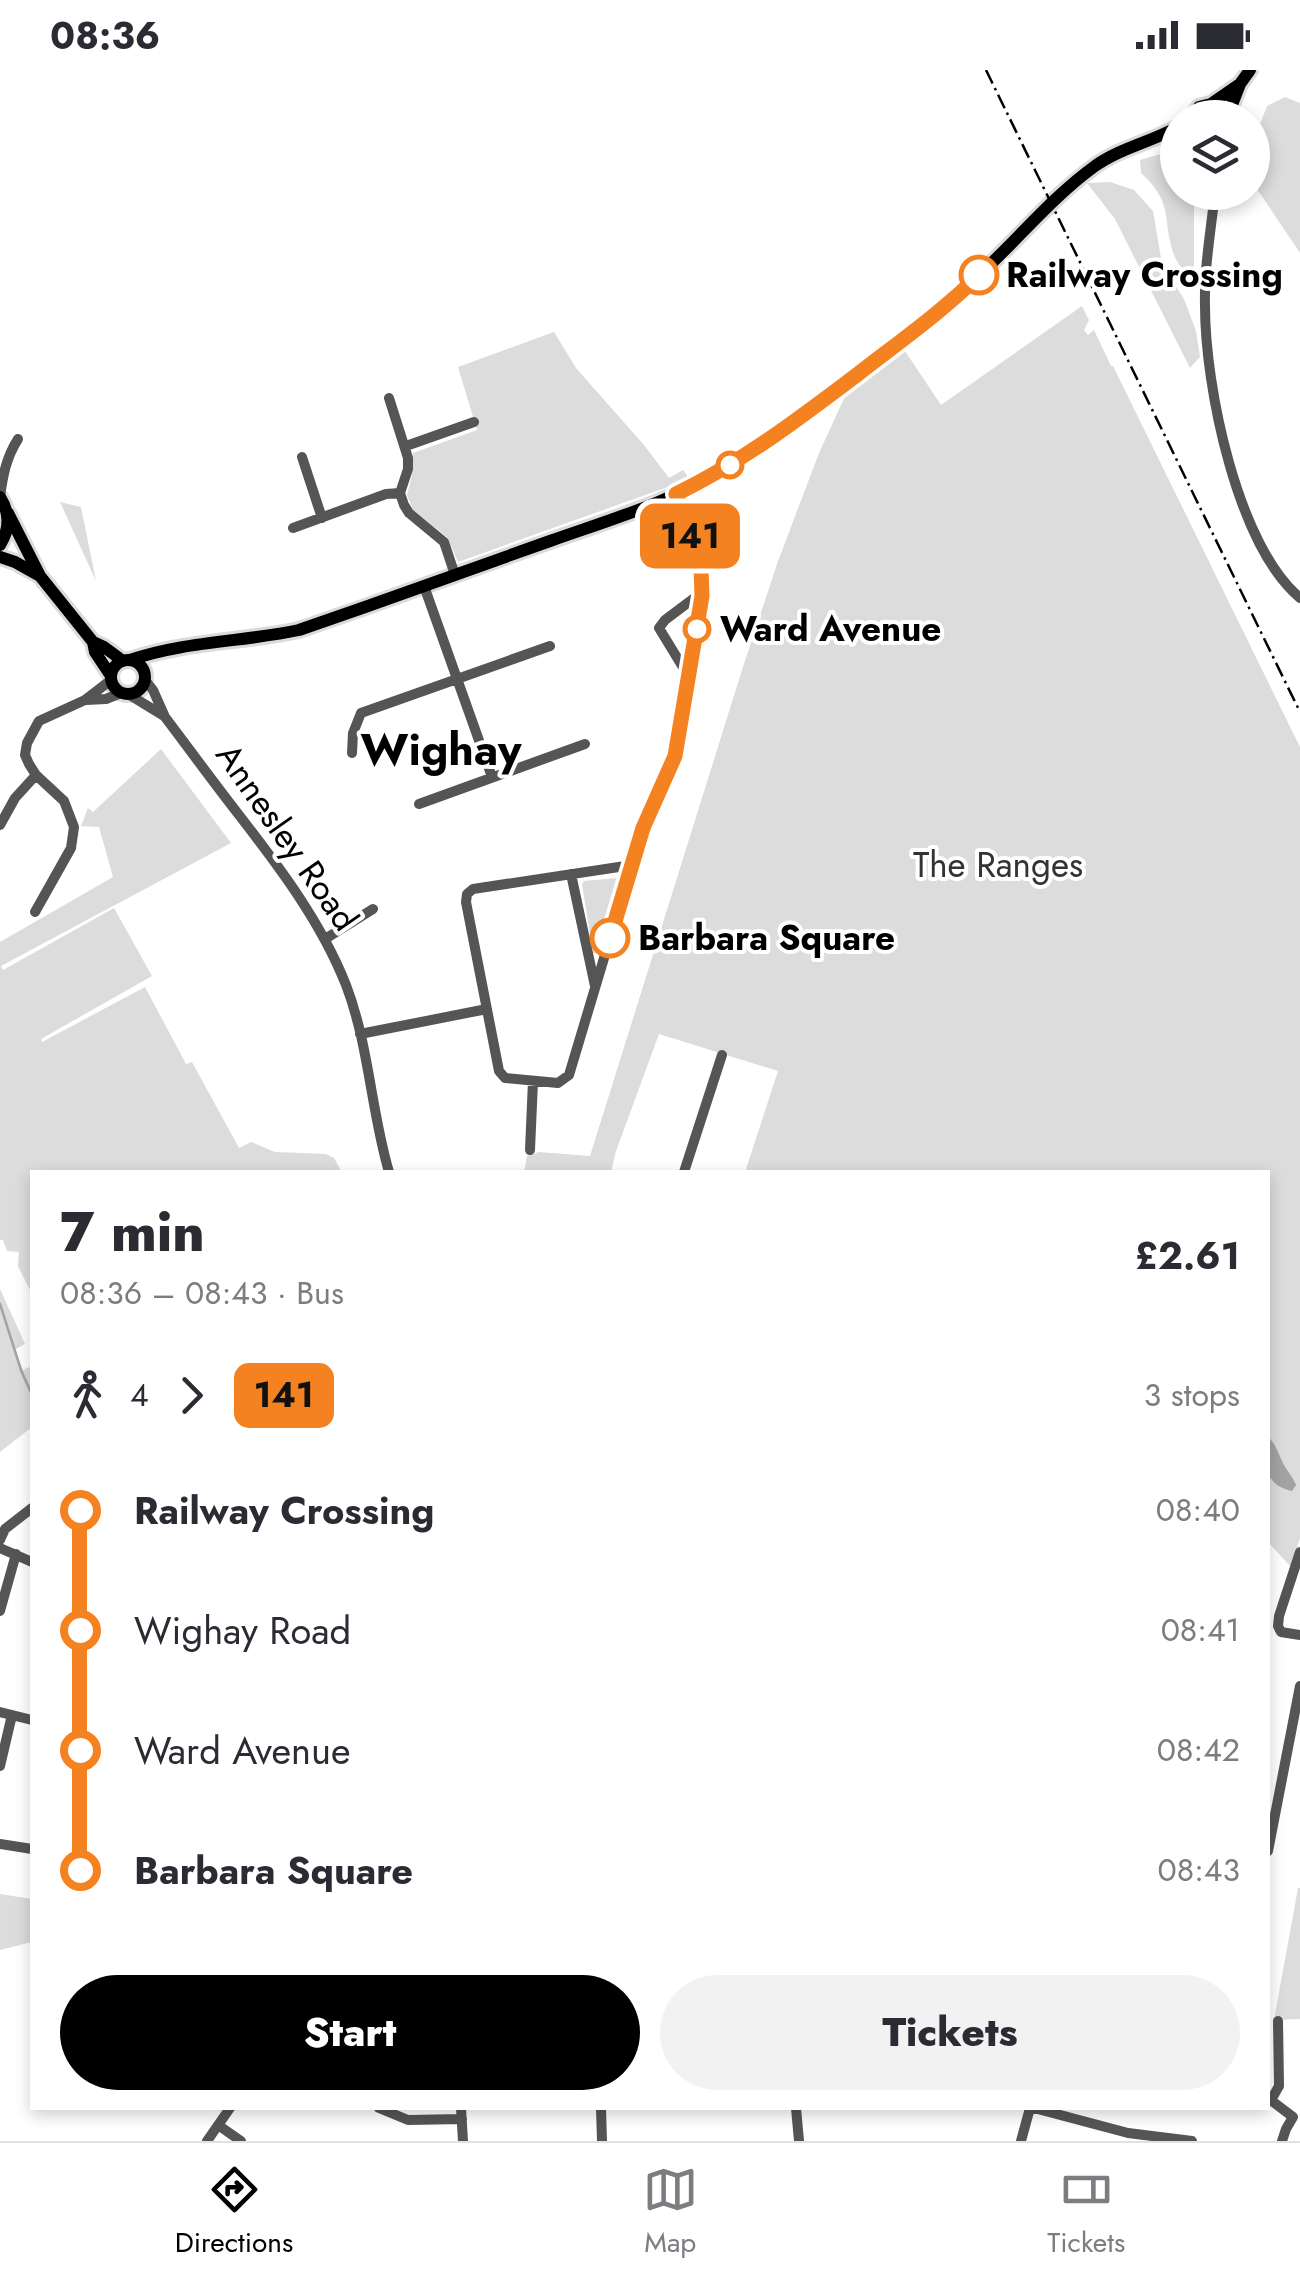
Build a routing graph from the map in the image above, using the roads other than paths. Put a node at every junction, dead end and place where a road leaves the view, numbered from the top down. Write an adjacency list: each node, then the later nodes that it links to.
1 (1250, 70): 2 (main road)
2 (1240, 84): 3 (main road); 4 (main road)
3 (1217, 100)
4 (1234, 100)
5 (1160, 136): 16 (main road)
6 (1213, 210): 27 (street)
7 (389, 398): 10 (street)
8 (474, 422): 10 (street)
9 (18, 439): 11 (street)
10 (406, 446): 15 (street)
11 (4, 457): 17 (street)
12 (302, 457): 14 (street)
13 (321, 466): 14 (street)
14 (306, 470): 19 (street)
15 (400, 493): 19 (street); 23 (street)
16 (676, 494): 23 (main road); 26 (street)
17 (0, 497): 18 (main road)
18 (8, 514): 21 (main road); 24 (main road)
19 (322, 518): 20 (street)
20 (293, 528)
21 (0, 545)
22 (0, 557): 24 (main road)
23 (455, 575): 25 (main road)
24 (40, 576): 28 (main road)
25 (424, 586): 30 (main road); 35 (street)
26 (702, 596): 32 (street); 32 (street)
27 (1300, 598)
28 (93, 642): 31 (main road); 33 (main road)
29 (550, 646): 35 (street)
30 (168, 650): 31 (main road); 34 (main road)
31 (126, 660): 33 (main road); 34 (main road)
32 (690, 670): 45 (street)
33 (111, 678): 36 (main road); 37 (street)
34 (145, 678): 36 (main road); 38 (street, Annesley Road)
35 (457, 679): 40 (street); 42 (street)
36 (124, 694): 37 (street); 38 (street, Annesley Road)
37 (86, 700): 41 (street)
38 (165, 716): 51 (street, Annesley Road)
39 (585, 744): 42 (street)
40 (352, 754)
41 (36, 774): 44 (street); 47 (street)
42 (492, 777): 43 (street)
43 (419, 804)
44 (0, 825)
45 (632, 865): 46 (street); 52 (street)
46 (572, 874): 52 (street); 53 (street)
47 (45, 894): 48 (street); 50 (street)
48 (60, 901)
49 (372, 909): 51 (street)
50 (35, 912)
51 (325, 939): 54 (street, Annesley Road)
52 (596, 987): 56 (street)
53 (487, 1009): 54 (street); 56 (street)
54 (360, 1034): 58 (street, Annesley Road)
55 (722, 1055): 59 (street)
56 (534, 1081): 57 (street)
57 (530, 1150)
58 (388, 1170)
59 (685, 1170)
60 (30, 1510): 61 (street)
61 (0, 1540)
62 (0, 1548): 64 (street)
63 (1300, 1552): 67 (street)
64 (16, 1554): 65 (street); 66 (street)
65 (30, 1561)
66 (0, 1612)
67 (1300, 1635)
68 (1300, 1686): 71 (street)
69 (6, 1714): 70 (street)
70 (0, 1766)
71 (1270, 1841)
72 (0, 1844): 73 (street)
73 (30, 1849)
74 (1278, 2022): 75 (street)
75 (1270, 2098)
76 (1270, 2100): 84 (street)
77 (229, 2110): 85 (street)
78 (384, 2110): 83 (street)
79 (601, 2110): 89 (street)
80 (796, 2110): 90 (street)
81 (1031, 2110): 91 (street)
82 (1040, 2110): 92 (street)
83 (461, 2114): 88 (street)
84 (1297, 2117): 93 (street)
85 (218, 2125): 86 (street); 87 (street)
86 (208, 2141)
87 (241, 2141)
88 (464, 2141)
89 (602, 2141)
90 (799, 2141)
91 (1021, 2141)
92 (1192, 2141)
93 (1282, 2141)

